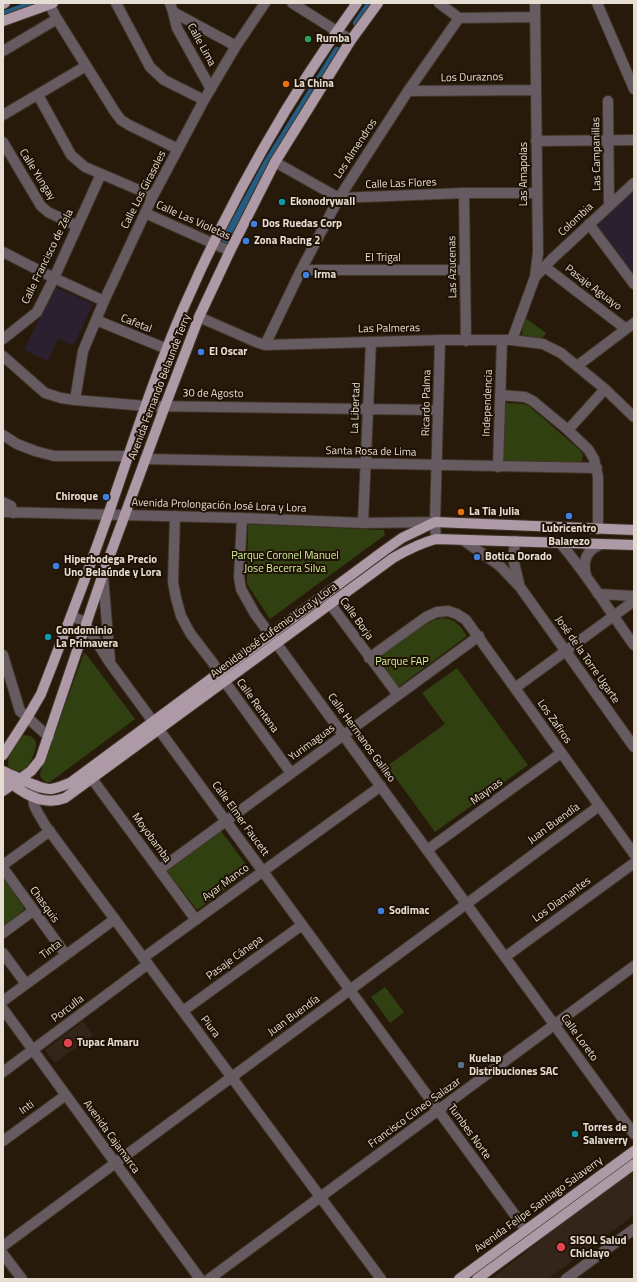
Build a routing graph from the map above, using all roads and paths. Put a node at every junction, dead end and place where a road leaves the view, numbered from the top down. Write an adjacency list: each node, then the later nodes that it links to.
1 (116, 3): 25 (street)
2 (292, 3): 15 (street)
3 (357, 3): 15 (main road, Avenida Fernando Belaunde Terry)
4 (378, 3): 16 (main road, Avenida Fernando Belaunde Terry)
5 (439, 3): 12 (street)
6 (535, 3): 11 (street, Las Amapolas)
7 (597, 3): 21 (street)
8 (51, 4): 13 (street); 14 (main road)
9 (262, 4): 17 (street, Calle Los Girasoles)
10 (172, 7): 17 (street, Calle Lima); 20 (street, Calle Lima)
11 (535, 17): 12 (street); 22 (street, Las Amapolas)
12 (459, 18): 23 (street, Los Almendros)
13 (56, 19): 18 (street); 19 (street)
14 (3, 21)
15 (337, 31): 16 (street); 44 (main road, Avenida Fernando Belaunde Terry)
16 (351, 40): 33 (main road, Avenida Fernando Belaunde Terry)
17 (236, 46): 20 (street, Calle Los Girasoles)
18 (3, 51)
19 (86, 66): 24 (street); 32 (street)
20 (211, 88): 25 (street, Calle Los Girasoles)
21 (634, 89)
22 (536, 90): 23 (street, Los Duraznos); 30 (street, Las Amapolas)
23 (408, 91): 39 (street, Los Almendros)
24 (38, 95): 27 (street); 34 (street)
25 (204, 100): 32 (street, Calle Los Girasoles)
26 (608, 101): 28 (street, Las Campanillas)
27 (3, 116)
28 (609, 140): 29 (street); 30 (street); 40 (street, Las Campanillas)
29 (634, 140)
30 (536, 141): 37 (street, Las Amapolas)
31 (3, 142): 43 (street, Calle Yungay)
32 (178, 149): 38 (street, Calle Los Girasoles)
33 (275, 162): 39 (street); 45 (main road, Avenida Fernando Belaunde Terry)
34 (100, 174): 38 (street); 43 (street, Calle Francisco de Zela)
35 (634, 182): 40 (street, Colombia)
36 (464, 193): 37 (street, Calle Las Flores); 39 (street, Calle Las Flores); 49 (street, Las Azucenas)
37 (536, 193): 50 (street, Las Amapolas)
38 (153, 196): 41 (street, Calle Los Girasoles)
39 (339, 198): 48 (street, Los Almendros)
40 (609, 206): 42 (street, Colombia)
41 (145, 212): 44 (street, Calle Las Violetas); 53 (street, Calle Los Girasoles)
42 (589, 224): 47 (street, Colombia); 52 (street)
43 (77, 226): 51 (street, Calle Francisco de Zela)
44 (214, 243): 45 (street, Calle Las Violetas); 64 (main road, Avenida Fernando Belaunde Terry)
45 (230, 251): 54 (main road, Avenida Fernando Belaunde Terry)
46 (3, 252): 51 (street)
47 (544, 267): 50 (street, Colombia); 56 (street, Pasaje Aguayo)
48 (301, 270): 49 (street, El Trigal); 63 (street, Los Almendros)
49 (465, 270): 61 (street, Las Azucenas)
50 (535, 277): 60 (street, Las Amapolas)
51 (54, 278): 53 (street); 57 (street, Calle Francisco de Zela)
52 (634, 284)
53 (104, 301): 55 (street, Calle Los Girasoles)
54 (199, 317): 63 (street, Las Palmeras); 71 (main road, Avenida Fernando Belaunde Terry)
55 (96, 320): 64 (street, Cafetal); 69 (street, Calle Los Girasoles)
56 (630, 326): 66 (street)
57 (3, 339)
58 (440, 340): 61 (street, Las Palmeras); 62 (street, Las Palmeras); 73 (street, Ricardo Palma)
59 (502, 340): 60 (street, Las Palmeras); 61 (street, Las Palmeras); 68 (street, Independencia)
60 (512, 340): 66 (street, Las Palmeras)
61 (466, 341)
62 (370, 342): 63 (street, Las Palmeras); 72 (street, La Libertad)
63 (265, 345)
64 (168, 349): 70 (main road, Avenida Fernando Belaunde Terry)
65 (3, 356): 69 (street, 30 de Agosto)
66 (577, 366): 67 (street, Las Palmeras)
67 (605, 389): 74 (street, Las Palmeras); 75 (street)
68 (500, 395): 75 (street); 81 (street, Independencia)
69 (75, 400): 70 (street, 30 de Agosto)
70 (146, 406): 71 (street, 30 de Agosto); 77 (main road, Avenida Fernando Belaunde Terry)
71 (165, 406): 72 (street, 30 de Agosto); 78 (main road, Avenida Fernando Belaunde Terry)
72 (368, 409): 73 (street, 30 de Agosto); 79 (street, La Libertad)
73 (438, 410): 80 (street, Ricardo Palma)
74 (634, 417)
75 (568, 430): 82 (street)
76 (3, 435): 77 (street)
77 (128, 456): 85 (main road, Avenida Fernando Belaunde Terry)
78 (145, 459): 79 (street, Santa Rosa de Lima); 86 (main road, Avenida Fernando Belaunde Terry)
79 (366, 464): 80 (street, Santa Rosa de Lima); 90 (street, La Libertad)
80 (437, 465): 81 (street, Santa Rosa de Lima); 89 (street, Ricardo Palma)
81 (498, 467): 82 (street, Santa Rosa de Lima)
82 (597, 468): 91 (street)
83 (3, 502): 84 (street)
84 (8, 512): 85 (street, Avenida Prolongación José Lora y Lora)
85 (108, 514): 86 (street, Avenida Prolongación José Lora y Lora); 107 (main road, Avenida Fernando Belaunde Terry)
86 (124, 514): 87 (street, Avenida Prolongación José Lora y Lora); 99 (main road, Avenida Fernando Belaunde Terry)
87 (175, 516): 88 (street, Avenida Prolongación José Lora y Lora); 118 (street, Calle Rentena)
88 (242, 518): 90 (street, Avenida Prolongación José Lora y Lora); 110 (street, Calle Hermanos Galileo)
89 (435, 522): 90 (street, Avenida Prolongación José Lora y Lora); 91 (main road, Avenida José Eufemio Lora y Lora); 93 (street, Ricardo Palma); 103 (main road, Avenida José Eufemio Lora y Lora)
90 (364, 523)
91 (598, 529): 92 (main road, Avenida José Eufemio Lora y Lora)
92 (634, 530)
93 (436, 539): 94 (main road, Avenida José Eufemio Lora y Lora); 106 (main road, Avenida José Eufemio Lora y Lora)
94 (463, 540): 95 (main road, Avenida José Eufemio Lora y Lora); 101 (street, José de la Torre Ugarte)
95 (515, 541): 96 (main road, Avenida José Eufemio Lora y Lora); 101 (street, José de la Torre Ugarte)
96 (560, 543): 97 (main road, Avenida José Eufemio Lora y Lora); 100 (street)
97 (602, 544): 98 (main road, Avenida José Eufemio Lora y Lora); 100 (street)
98 (634, 545)
99 (103, 574): 109 (main road, Avenida Fernando Belaunde Terry); 117 (street)
100 (586, 575): 102 (street)
101 (520, 587): 114 (street, José de la Torre Ugarte)
102 (598, 594): 104 (street); 108 (street)
103 (324, 595): 106 (street, Calle Borja); 110 (main road, Avenida José Eufemio Lora y Lora)
104 (634, 596)
105 (634, 601): 108 (street)
106 (330, 604): 112 (main road, Avenida José Eufemio Lora y Lora); 116 (street, Calle Borja)
107 (71, 616): 109 (street, Calle Elmer Faucett); 122 (main road, Avenida Fernando Belaunde Terry)
108 (613, 617): 113 (street); 114 (street)
109 (86, 625): 117 (street, Calle Elmer Faucett); 126 (main road, Avenida Fernando Belaunde Terry)
110 (271, 635): 112 (street, Calle Hermanos Galileo); 118 (main road, Avenida José Eufemio Lora y Lora)
111 (479, 636): 116 (street, Los Zafiros); 120 (street, Los Zafiros); 121 (street, Yurimaguas)
112 (277, 643): 119 (main road, Avenida José Eufemio Lora y Lora); 125 (street, Calle Hermanos Galileo)
113 (634, 645)
114 (566, 651): 120 (street); 127 (street, José de la Torre Ugarte)
115 (3, 655): 122 (street)
116 (369, 658): 121 (street, Calle Borja)
117 (110, 663): 123 (street, Calle Elmer Faucett)
118 (220, 672): 119 (street, Calle Rentena); 123 (main road, Avenida José Eufemio Lora y Lora)
119 (225, 682): 124 (main road, Avenida José Eufemio Lora y Lora); 132 (street, Calle Rentena)
120 (515, 688): 128 (street, Los Zafiros)
121 (398, 695): 125 (street, Yurimaguas)
122 (27, 718): 126 (street); 129 (main road, Avenida Fernando Belaunde Terry)
123 (152, 721): 124 (street, Calle Elmer Faucett); 130 (main road, Avenida José Eufemio Lora y Lora)
124 (160, 729): 135 (main road, Avenida José Eufemio Lora y Lora); 142 (street, Calle Elmer Faucett)
125 (344, 735): 132 (street, Yurimaguas); 138 (street, Calle Hermanos Galileo)
126 (49, 737): 134 (main road, Avenida Fernando Belaunde Terry)
127 (634, 747)
128 (561, 753): 141 (street, Los Zafiros); 144 (street, Maynas)
129 (3, 755)
130 (86, 770): 135 (street, Moyobamba); 137 (main road, Avenida José Eufemio Lora y Lora)
131 (3, 771): 134 (main road, Avenida José Eufemio Lora y Lora)
132 (291, 773): 142 (street, Yurimaguas)
133 (3, 777): 136 (main road, Avenida José Eufemio Lora y Lora)
134 (22, 778): 136 (main road, Avenida Fernando Belaunde Terry); 137 (main road, Avenida José Eufemio Lora y Lora)
135 (93, 779): 140 (main road, Avenida José Eufemio Lora y Lora); 148 (street, Moyobamba)
136 (12, 784): 139 (main road, Avenida Fernando Belaunde Terry); 140 (main road, Avenida José Eufemio Lora y Lora)
137 (36, 785): 140 (street)
138 (381, 786): 144 (street, Calle Hermanos Galileo); 149 (street, Ayar Manco)
139 (3, 791)
140 (33, 797): 143 (street, Piura)
141 (599, 806): 145 (street, Los Zafiros); 150 (street, Juan Buendía)
142 (226, 820): 148 (street, Yurimaguas); 149 (street, Calle Elmer Faucett)
143 (50, 831): 147 (street); 152 (street, Piura)
144 (427, 850): 150 (street, Calle Hermanos Galileo)
145 (634, 854)
146 (634, 863): 158 (street, Los Diamantes)
147 (3, 867): 151 (street, Chasquis)
148 (159, 870): 153 (street, Moyobamba)
149 (263, 871): 153 (street, Ayar Manco); 154 (street, Calle Elmer Faucett)
150 (466, 904): 158 (street, Calle Hermanos Galileo); 162 (street, Juan Buendía)
151 (33, 911): 155 (street); 157 (street, Chasquis)
152 (115, 919): 157 (street, Tinta); 159 (street, Piura)
153 (196, 920): 159 (street, Ayar Manco)
154 (302, 925): 162 (street, Calle Elmer Faucett); 165 (street, Pasaje Cánepa)
155 (3, 933)
156 (3, 953): 161 (street)
157 (66, 955): 161 (street, Tinta)
158 (505, 957): 166 (street, Calle Loreto)
159 (146, 961): 165 (street, Piura); 167 (street, Porculla)
160 (634, 966): 166 (street, Francisco Cúneo Salazar)
161 (26, 984): 163 (street, Tinta)
162 (350, 990): 169 (street, Juan Buendía); 171 (street, Tumbes Norte)
163 (3, 1001)
164 (3, 1009): 167 (street, Avenida Cajamarca)
165 (183, 1011): 169 (street, Piura)
166 (554, 1024): 171 (street, Francisco Cúneo Salazar); 172 (street, Calle Loreto)
167 (33, 1050): 168 (street, Porculla); 170 (street, Avenida Cajamarca)
168 (3, 1072)
169 (232, 1077): 175 (street, Juan Buendía); 177 (street, Piura)
170 (66, 1095): 173 (street, Inti); 175 (street, Avenida Cajamarca)
171 (439, 1110): 177 (street, Francisco Cúneo Salazar); 179 (street, Tumbes Norte)
172 (634, 1134)
173 (3, 1141)
174 (634, 1151): 179 (main road, Avenida Felipe Santiago Salaverry)
175 (115, 1163): 180 (street, Juan Buendía); 183 (street, Avenida Cajamarca)
176 (634, 1164): 187 (main road, Avenida Felipe Santiago Salaverry)
177 (320, 1197): 184 (street, Francisco Cúneo Salazar); 185 (street, Piura)
178 (634, 1229): 188 (street)
179 (526, 1230): 186 (main road, Avenida Felipe Santiago Salaverry)
180 (3, 1246)
181 (3, 1254): 182 (street)
182 (22, 1279)
183 (200, 1279)
184 (209, 1279)
185 (381, 1279)
186 (459, 1279)
187 (477, 1279)
188 (566, 1279)

